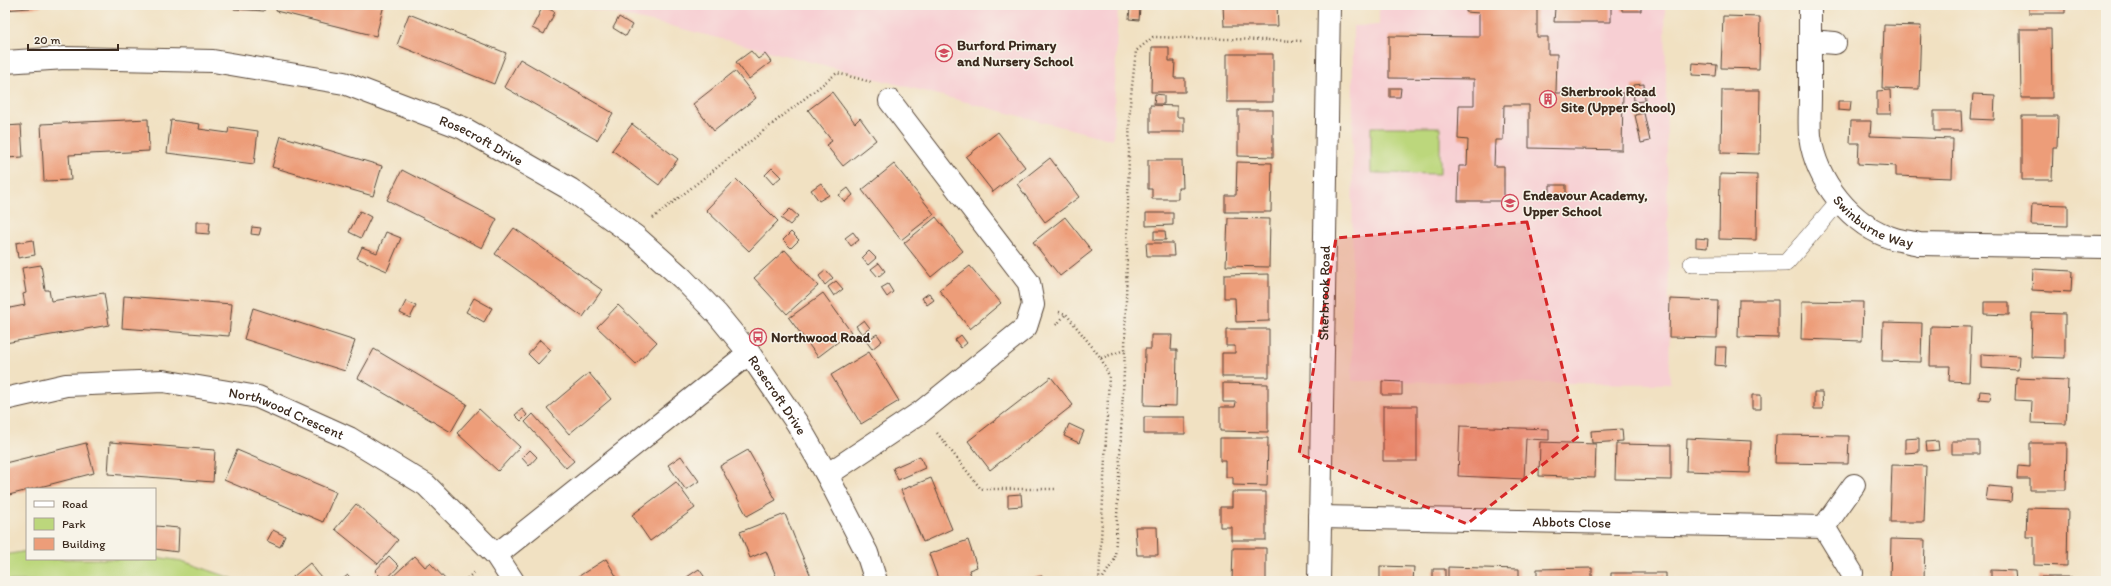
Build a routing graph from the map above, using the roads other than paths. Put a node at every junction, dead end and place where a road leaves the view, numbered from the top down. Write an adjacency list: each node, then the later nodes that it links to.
1 (1330, 5): 14 (street, Sherbrook Road)
2 (1810, 8): 3 (street, Swinburne Way)
3 (1810, 40): 4 (street); 7 (street, Swinburne Way)
4 (1835, 43)
5 (5, 62): 10 (street, Rosecroft Drive)
6 (890, 101): 12 (street)
7 (1840, 201): 8 (street, Swinburne Way); 9 (lane)
8 (2106, 247)
9 (1692, 264)
10 (749, 353): 12 (street, Rosecroft Drive); 16 (street)
11 (5, 399): 16 (street, Northwood Crescent)
12 (827, 475): 19 (street, Rosecroft Drive)
13 (1854, 485): 15 (street)
14 (1320, 517): 15 (street, Abbots Close); 20 (street, Sherbrook Road)
15 (1824, 527): 17 (street)
16 (496, 555): 18 (street, Northwood Crescent)
17 (1852, 573)
18 (514, 581)
19 (876, 581)
20 (1319, 581)

